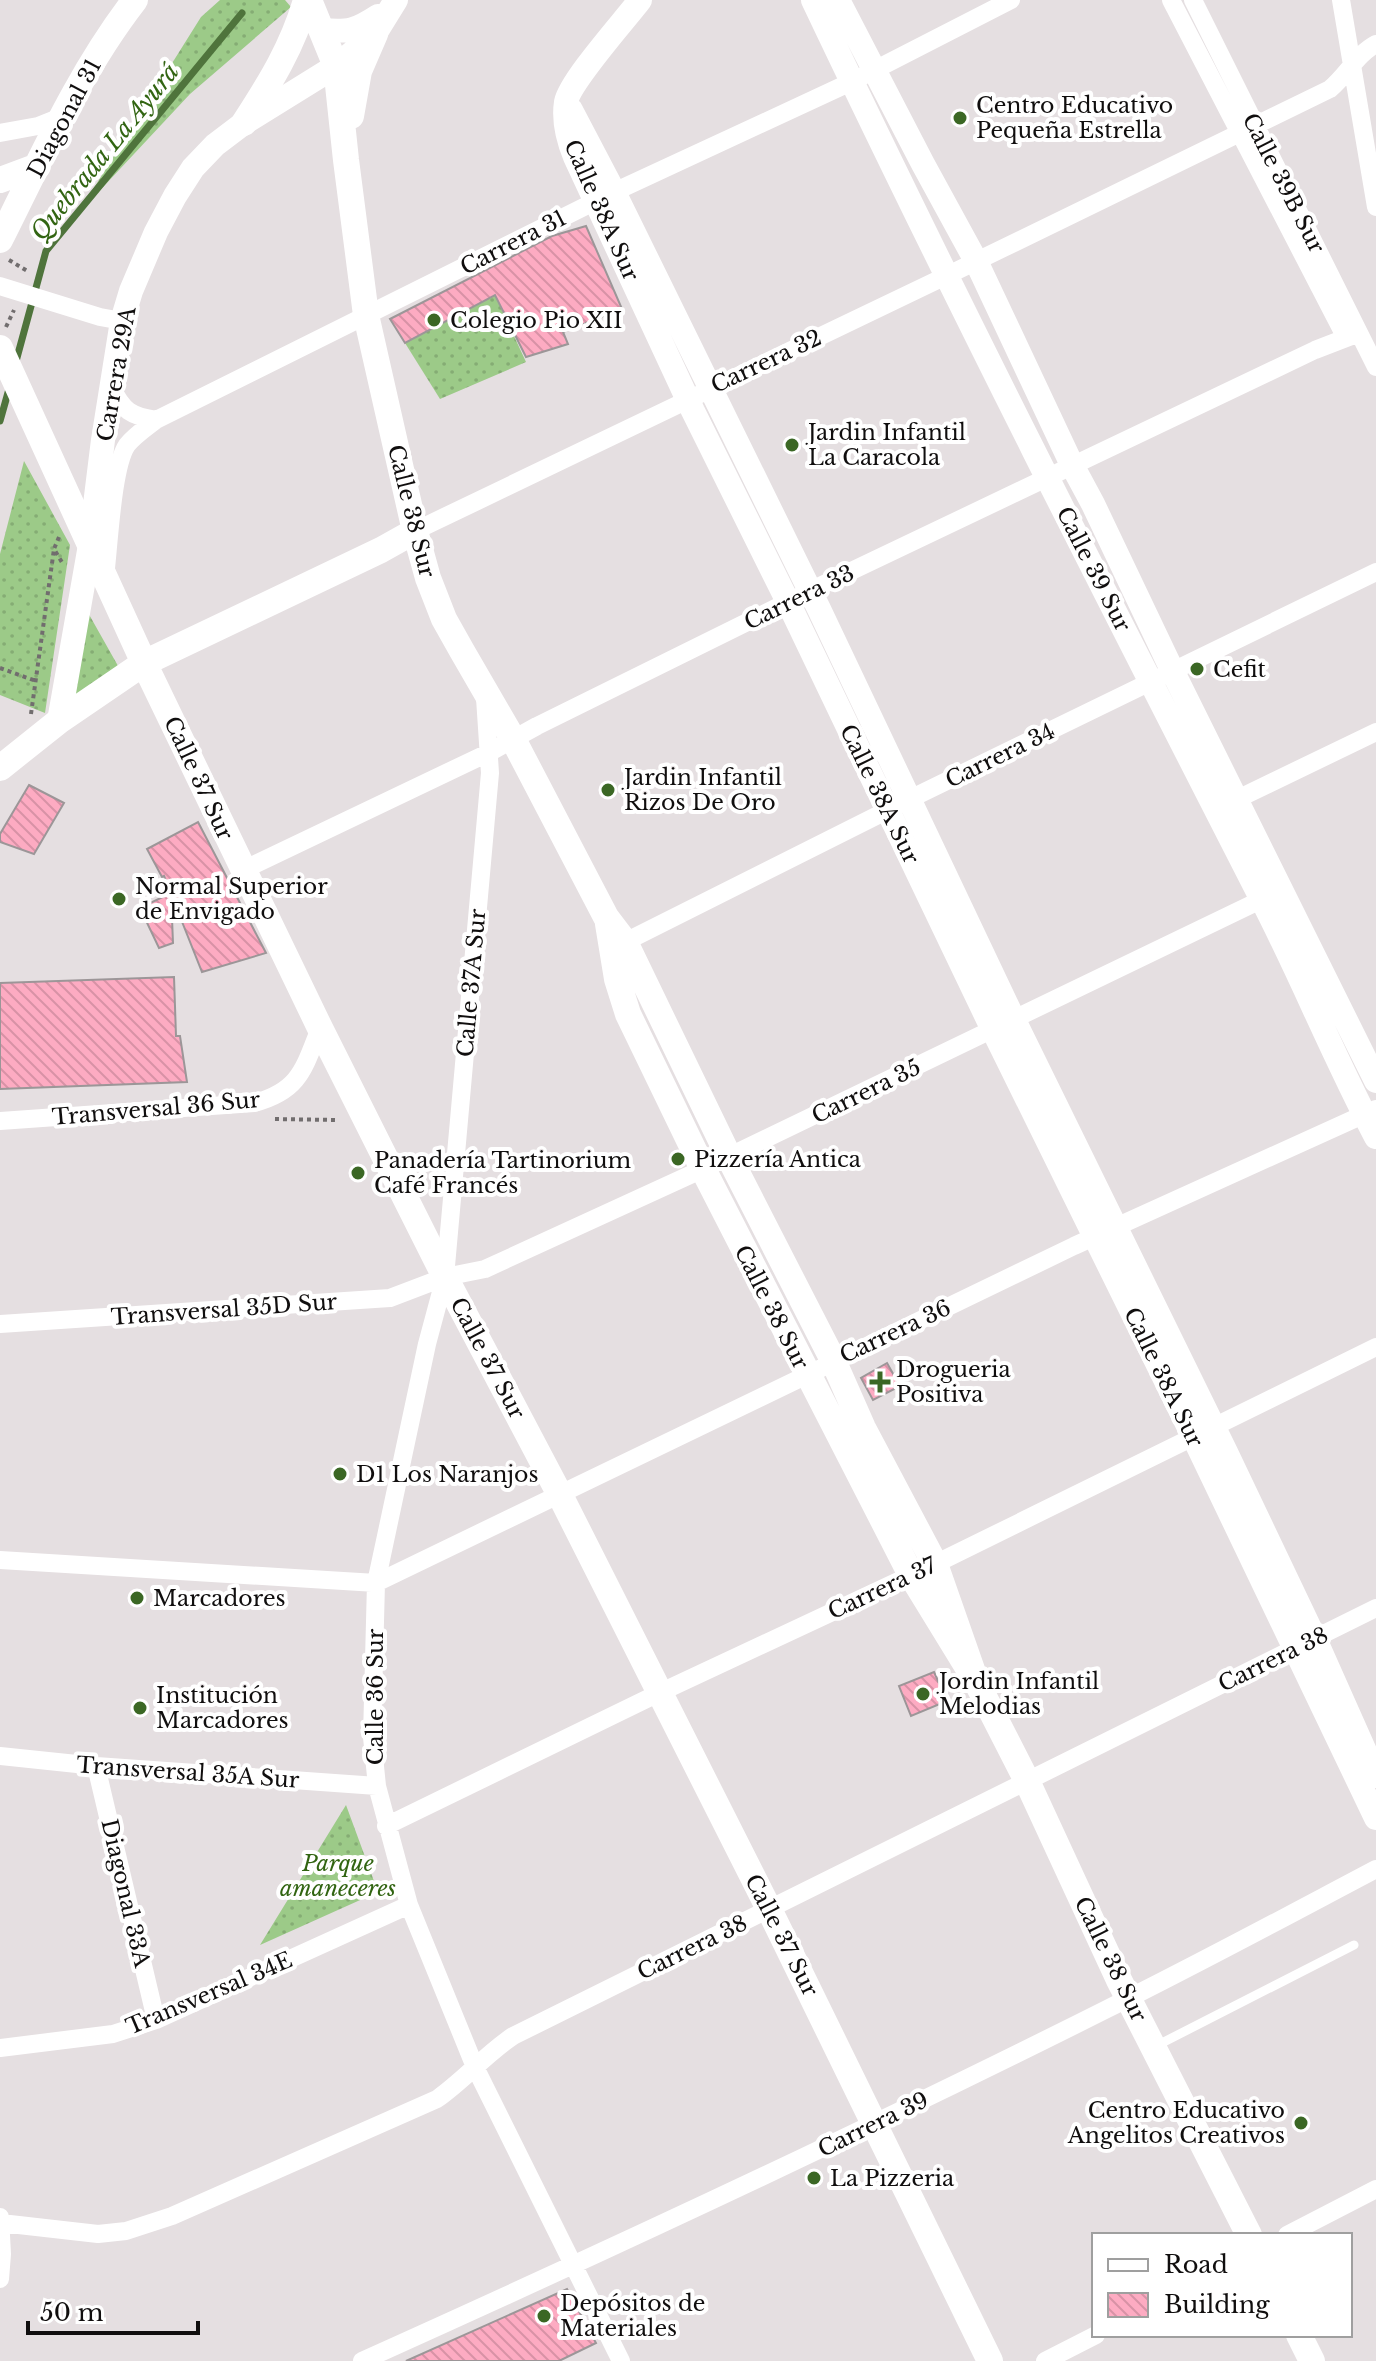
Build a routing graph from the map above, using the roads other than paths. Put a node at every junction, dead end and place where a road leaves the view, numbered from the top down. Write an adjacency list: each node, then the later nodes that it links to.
1 (135, 0): 18 (main road, Diagonal 31)
2 (308, 0): 11 (main road); 19 (main road)
3 (640, 0): 25 (street, Calle 38A Sur)
4 (813, 0): 17 (street, Calle 39 Sur)
5 (838, 0): 16 (street, Calle 39 Sur)
6 (1011, 0): 16 (street, Carrera 31)
7 (1171, 0): 20 (street, Calle 39B Sur)
8 (1193, 0): 20 (street, Calle 39B Sur)
9 (1341, 0): 14 (street)
10 (393, 4): 11 (street); 12 (street)
11 (322, 30): 15 (main road)
12 (375, 34): 15 (street, Carrera 29A); 22 (main road)
13 (1376, 44): 14 (street, Carrera 32)
14 (1351, 65): 20 (street, Carrera 32); 26 (street)
15 (336, 66): 19 (street, Carrera 29A); 22 (main road, Calle 38 Sur)
16 (874, 69): 17 (street, Carrera 31); 28 (street, Calle 39 Sur)
17 (851, 82): 25 (street, Carrera 31); 29 (street, Calle 39 Sur)
18 (63, 116): 21 (street); 23 (main road, Diagonal 31)
19 (244, 123): 32 (street, Carrera 29A)
20 (1247, 128): 28 (street, Carrera 32); 33 (street, Calle 39B Sur)
21 (0, 133)
22 (346, 160): 31 (main road, Calle 38 Sur)
23 (38, 166): 24 (main road); 27 (main road, Diagonal 31)
24 (0, 180)
25 (605, 196): 31 (street, Carrera 31); 36 (street, Calle 38A Sur); 38 (street, Calle 38A Sur)
26 (1376, 207)
27 (0, 240)
28 (976, 261): 29 (street, Carrera 32); 40 (street, Calle 39 Sur)
29 (948, 275): 36 (street, Carrera 32); 41 (street, Calle 39 Sur)
30 (0, 286): 32 (street)
31 (366, 315): 39 (street, Carrera 31); 42 (main road, Calle 38 Sur)
32 (111, 319): 37 (street, Carrera 29A)
33 (1352, 335): 35 (street, Calle 39B Sur); 40 (street, Carrera 33)
34 (4, 357): 43 (main road, Calle 37 Sur)
35 (1376, 367)
36 (710, 387): 38 (street, Carrera 32); 46 (street, Calle 38A Sur)
37 (112, 388): 39 (street); 43 (street, Carrera 29A)
38 (687, 398): 42 (street, Carrera 32); 46 (street, Calle 38A Sur)
39 (156, 420): 45 (street, Carrera 31)
40 (1072, 465): 41 (street, Carrera 33); 48 (street, Calle 39 Sur)
41 (1048, 476): 46 (street, Carrera 33); 48 (street, Calle 39 Sur)
42 (415, 531): 47 (main road, Carrera 32); 49 (main road, Calle 38 Sur)
43 (90, 545): 45 (main road, Calle 37 Sur); 50 (street, Carrera 29A)
44 (1376, 572): 48 (street, Carrera 34)
45 (105, 578): 47 (main road, Calle 37 Sur)
46 (799, 596): 52 (street, Carrera 33); 55 (street, Calle 38A Sur)
47 (144, 663): 50 (main road, Carrera 32); 57 (main road, Calle 37 Sur)
48 (1162, 677): 55 (street, Carrera 34); 56 (street, Calle 39 Sur)
49 (485, 690): 52 (main road, Calle 38 Sur); 53 (street, Calle 37A Sur)
50 (59, 721): 54 (main road, Carrera 32)
51 (1376, 732): 56 (street)
52 (513, 739): 53 (street, Carrera 33); 59 (main road, Calle 38 Sur)
53 (490, 752): 57 (street, Carrera 33); 70 (street, Calle 37A Sur)
54 (0, 768)
55 (899, 804): 60 (street, Carrera 34); 61 (street, Calle 38A Sur)
56 (1226, 804): 58 (street, Calle 39 Sur)
57 (243, 870): 62 (main road, Calle 37 Sur)
58 (1272, 895): 61 (street, Carrera 35); 63 (street, Calle 39 Sur); 64 (street, Calle 39 Sur)
59 (606, 917): 60 (main road, Calle 38 Sur); 68 (main road, Calle 38 Sur)
60 (625, 942): 67 (main road, Calle 38 Sur)
61 (1004, 1025): 67 (street, Carrera 35); 69 (street, Calle 38A Sur)
62 (320, 1028): 65 (street, Transversal 36 Sur); 70 (main road, Calle 37 Sur)
63 (1376, 1081)
64 (1370, 1112): 66 (street, Calle 39 Sur); 69 (street, Carrera 36)
65 (0, 1121)
66 (1376, 1137)
67 (729, 1157): 68 (street, Carrera 35); 73 (main road, Calle 38 Sur)
68 (703, 1169): 70 (street, Carrera 35); 74 (main road, Calle 38 Sur)
69 (1106, 1232): 73 (street, Carrera 36); 75 (street, Calle 38A Sur)
70 (445, 1277): 71 (street, Transversal 35D Sur); 76 (main road, Calle 37 Sur); 80 (street, Calle 36 Sur)
71 (0, 1324)
72 (1376, 1347): 75 (street, Carrera 37)
73 (833, 1360): 74 (street, Carrera 36); 78 (main road, Calle 38 Sur)
74 (806, 1374): 76 (street, Carrera 36); 79 (main road, Calle 38 Sur)
75 (1204, 1432): 78 (street, Carrera 37); 82 (street, Calle 38A Sur)
76 (560, 1495): 80 (street, Carrera 36); 84 (main road, Calle 37 Sur)
77 (0, 1560): 80 (street)
78 (935, 1564): 79 (street, Carrera 37); 83 (main road, Calle 38 Sur)
79 (911, 1575): 83 (main road, Calle 38 Sur); 84 (street, Carrera 37)
80 (376, 1583): 89 (street, Calle 36 Sur)
81 (1376, 1608): 82 (street, Carrera 38)
82 (1304, 1644): 87 (street, Calle 38A Sur); 88 (street, Carrera 38); 90 (street, Calle 38A Sur)
83 (976, 1681): 88 (main road, Calle 38 Sur)
84 (659, 1693): 91 (street, Carrera 37); 94 (main road, Calle 37 Sur)
85 (0, 1756): 86 (street, Transversal 35A Sur)
86 (96, 1766): 89 (street, Transversal 35A Sur); 97 (street, Diagonal 33A)
87 (1376, 1776)
88 (1027, 1781): 94 (street, Carrera 38); 96 (main road, Calle 38 Sur)
89 (377, 1786): 91 (street, Calle 36 Sur)
90 (1376, 1818)
91 (386, 1826): 93 (street, Calle 36 Sur)
92 (1376, 1869): 96 (street, Carrera 39)
93 (409, 1905): 97 (street, Transversal 34E); 100 (street, Calle 36 Sur)
94 (769, 1909): 100 (street, Carrera 38); 101 (main road, Calle 37 Sur)
95 (1354, 1945): 98 (lane)
96 (1129, 1998): 98 (main road, Calle 38 Sur); 101 (street, Carrera 39)
97 (156, 2020): 99 (street, Transversal 34E)
98 (1154, 2047): 104 (main road, Calle 38 Sur)
99 (0, 2048)
100 (475, 2067): 103 (street, Carrera 38); 106 (street, Calle 36 Sur)
101 (876, 2124): 106 (street, Carrera 39); 112 (main road, Calle 37 Sur)
102 (1376, 2189): 105 (street)
103 (1, 2220): 107 (street)
104 (1248, 2233)
105 (1291, 2233)
106 (572, 2267): 110 (street, Carrera 39); 111 (street, Calle 36 Sur)
107 (0, 2279)
108 (1092, 2337): 113 (street)
109 (1300, 2337): 114 (main road)
110 (362, 2361)
111 (621, 2361)
112 (990, 2361)
113 (1045, 2361)
114 (1312, 2361)

